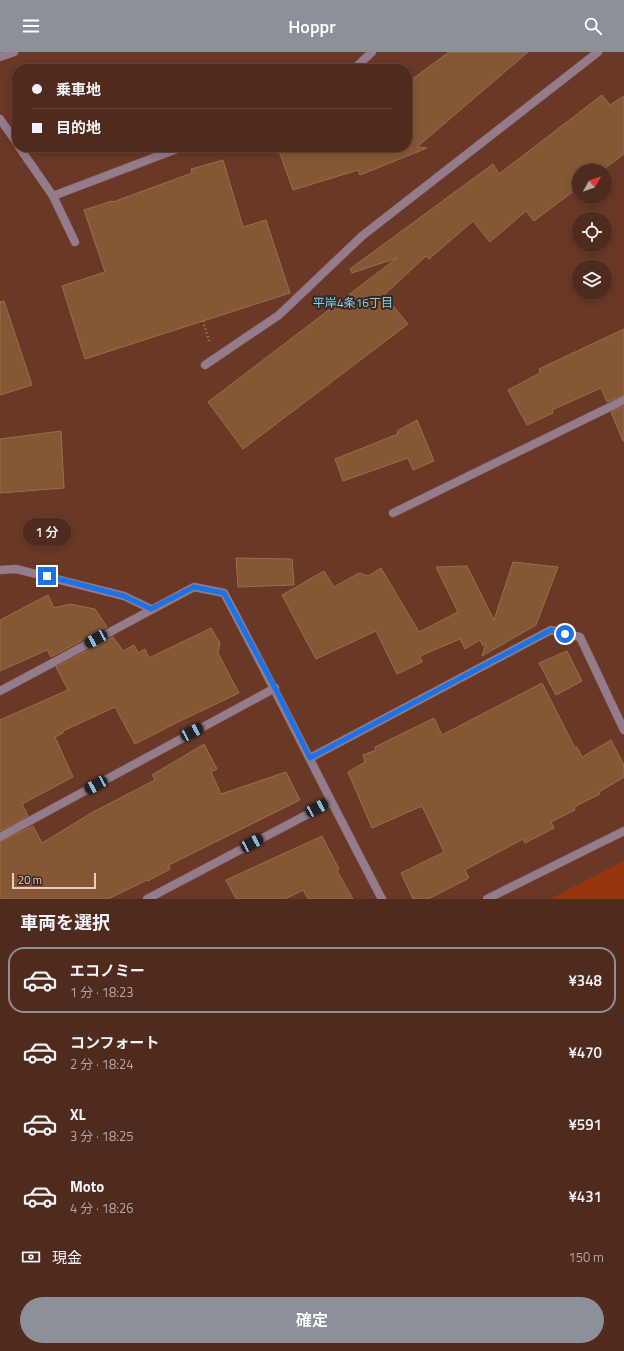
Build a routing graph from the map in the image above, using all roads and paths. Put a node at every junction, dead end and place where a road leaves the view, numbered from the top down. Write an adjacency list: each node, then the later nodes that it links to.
1 (14, 52): 4 (street)
2 (372, 52): 5 (street)
3 (598, 52): 12 (street)
4 (0, 57)
5 (359, 64)
6 (0, 119): 7 (street)
7 (12, 137)
8 (22, 152): 10 (street)
9 (169, 152): 10 (street)
10 (53, 196): 11 (street)
11 (75, 242)
12 (205, 365)
13 (624, 400): 14 (street)
14 (393, 513)
15 (0, 570): 16 (street)
16 (151, 609): 17 (street); 18 (street)
17 (275, 688): 20 (street); 23 (street)
18 (0, 692)
19 (624, 730): 20 (street)
20 (310, 758): 21 (street)
21 (330, 802): 24 (street); 25 (street)
22 (624, 831): 26 (street)
23 (0, 837)
24 (147, 899)
25 (382, 899)
26 (487, 899)

